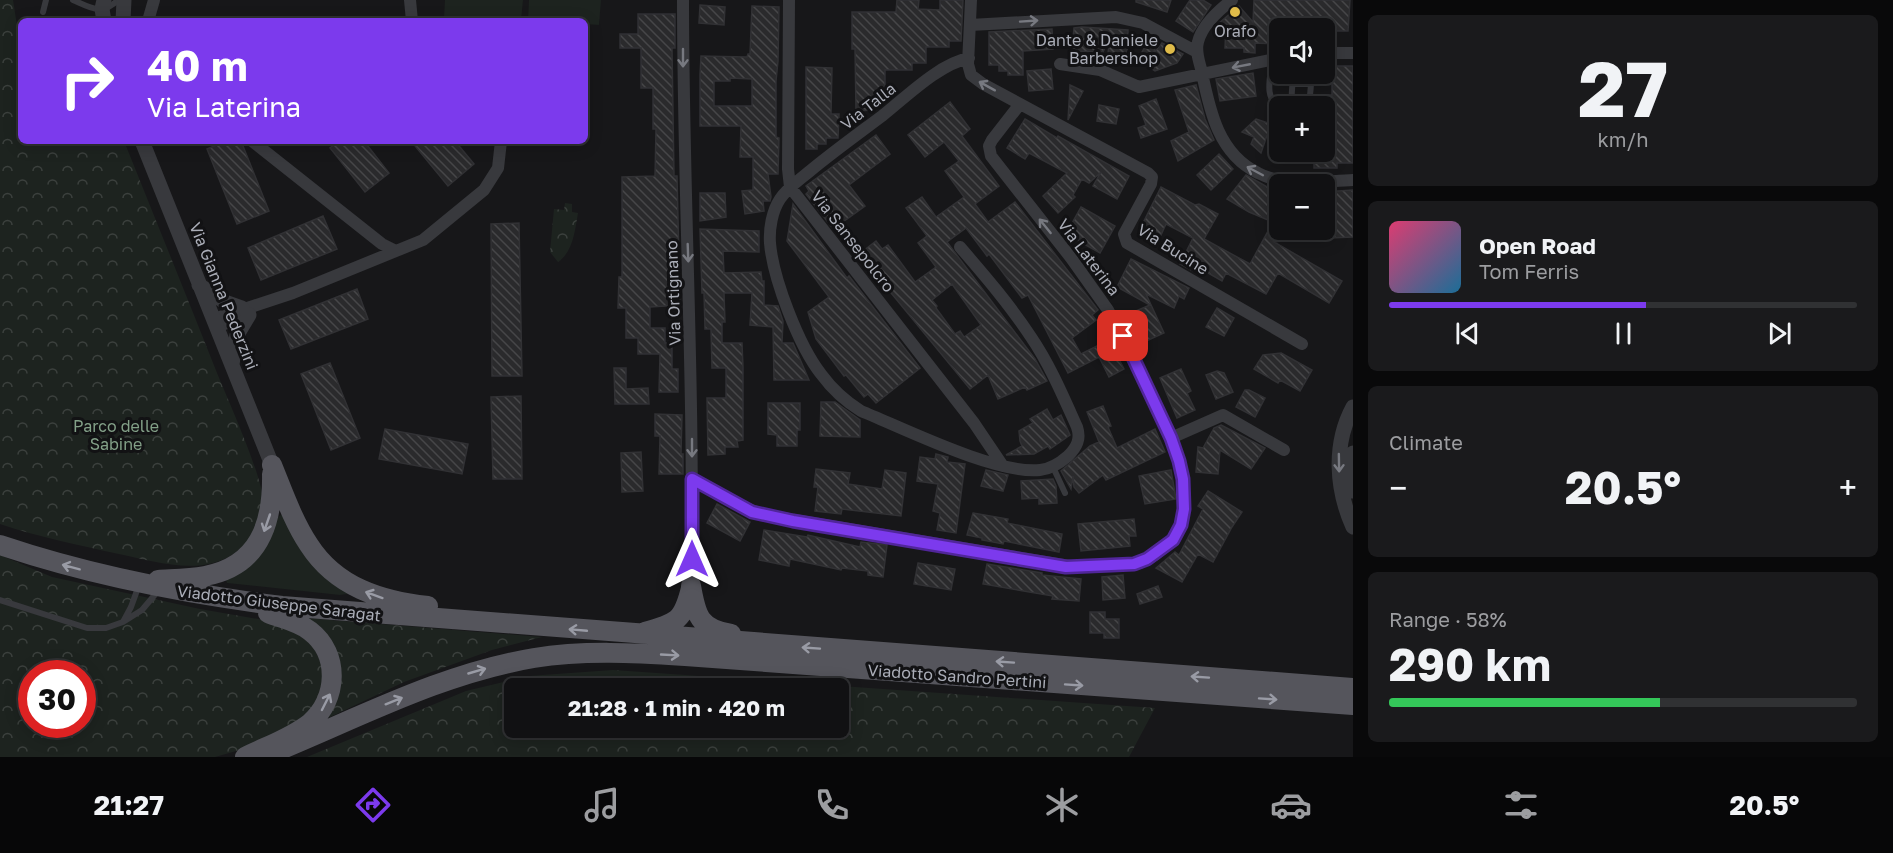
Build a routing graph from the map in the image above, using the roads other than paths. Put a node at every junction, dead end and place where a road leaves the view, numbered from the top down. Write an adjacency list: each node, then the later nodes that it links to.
1 (46, 0): 12 (lane)
2 (73, 0): 11 (lane)
3 (118, 0): 11 (lane)
4 (124, 0): 13 (street)
5 (154, 0): 14 (street)
6 (410, 0): 15 (street)
7 (684, 0): 48 (street, Via Ortignano, one-way to 48)
8 (789, 0): 33 (street, Via Sansepolcro)
9 (971, 0): 16 (street)
10 (1232, 0): 17 (street)
11 (103, 10)
12 (43, 12)
13 (123, 18)
14 (149, 18)
15 (412, 18)
16 (970, 25): 17 (street, one-way to 17); 20 (street)
17 (1197, 52): 23 (street)
18 (1335, 53): 19 (street)
19 (1353, 53)
20 (969, 58): 28 (street, one-way to 20); 33 (street, Via Talla)
21 (1269, 60): 23 (street, one-way to 23)
22 (1060, 64): 23 (street)
23 (1202, 73): 32 (street, one-way to 23)
24 (1293, 84): 26 (lane)
25 (1311, 84): 27 (lane)
26 (1292, 96)
27 (1310, 96)
28 (1020, 104): 39 (street, Via Bucine); 42 (street, Via Laterina, one-way to 28)
29 (143, 144): 36 (street, Via Gianna Pederzini)
30 (256, 144): 35 (street)
31 (501, 144): 35 (street)
32 (1353, 180)
33 (790, 188): 46 (street, Via Sansepolcro); 46 (street, Via Talla)
34 (960, 246): 47 (street)
35 (396, 251): 37 (street)
36 (199, 285): 37 (street); 38 (street, Via Gianna Pederzini)
37 (250, 310): 38 (street); 40 (street)
38 (216, 323): 40 (street, Via Gianna Pederzini)
39 (1302, 344)
40 (232, 364): 45 (street, Via Gianna Pederzini)
41 (1353, 406): 51 (street, one-way to 51)
42 (1171, 438): 43 (street); 48 (street, Via Laterina)
43 (1284, 450)
44 (1353, 453): 49 (street)
45 (272, 465): 53 (main road, one-way to 53); 59 (main road, one-way to 45)
46 (1003, 466): 47 (street, Via Talla)
47 (1053, 467): 50 (lane)
48 (692, 479): 54 (street, Via Ortignano)
49 (1353, 490)
50 (1065, 493)
51 (1353, 526)
52 (0, 545): 53 (main road, Viadotto Giuseppe Saragat, one-way to 52)
53 (133, 583): 55 (main road, Viadotto Giuseppe Saragat); 58 (lane)
54 (691, 586): 60 (main road); 61 (main road)
55 (160, 588): 57 (main road, Viadotto Giuseppe Saragat); 58 (lane)
56 (0, 600): 58 (lane)
57 (236, 601): 59 (main road, Viadotto Giuseppe Saragat); 66 (main road, one-way to 57)
58 (123, 622)
59 (491, 623): 60 (main road, Viadotto Sandro Pertini, one-way to 59)
60 (636, 635): 61 (main road, Viadotto Sandro Pertini)
61 (783, 646): 63 (main road, Viadotto Sandro Pertini, one-way to 61)
62 (1353, 686): 63 (main road)
63 (1321, 694): 64 (main road, Viadotto Sandro Pertini); 65 (main road); 67 (main road, Viadotto Sandro Pertini, one-way to 63)
64 (1353, 705)
65 (1353, 711)
66 (245, 757)
67 (263, 757)

